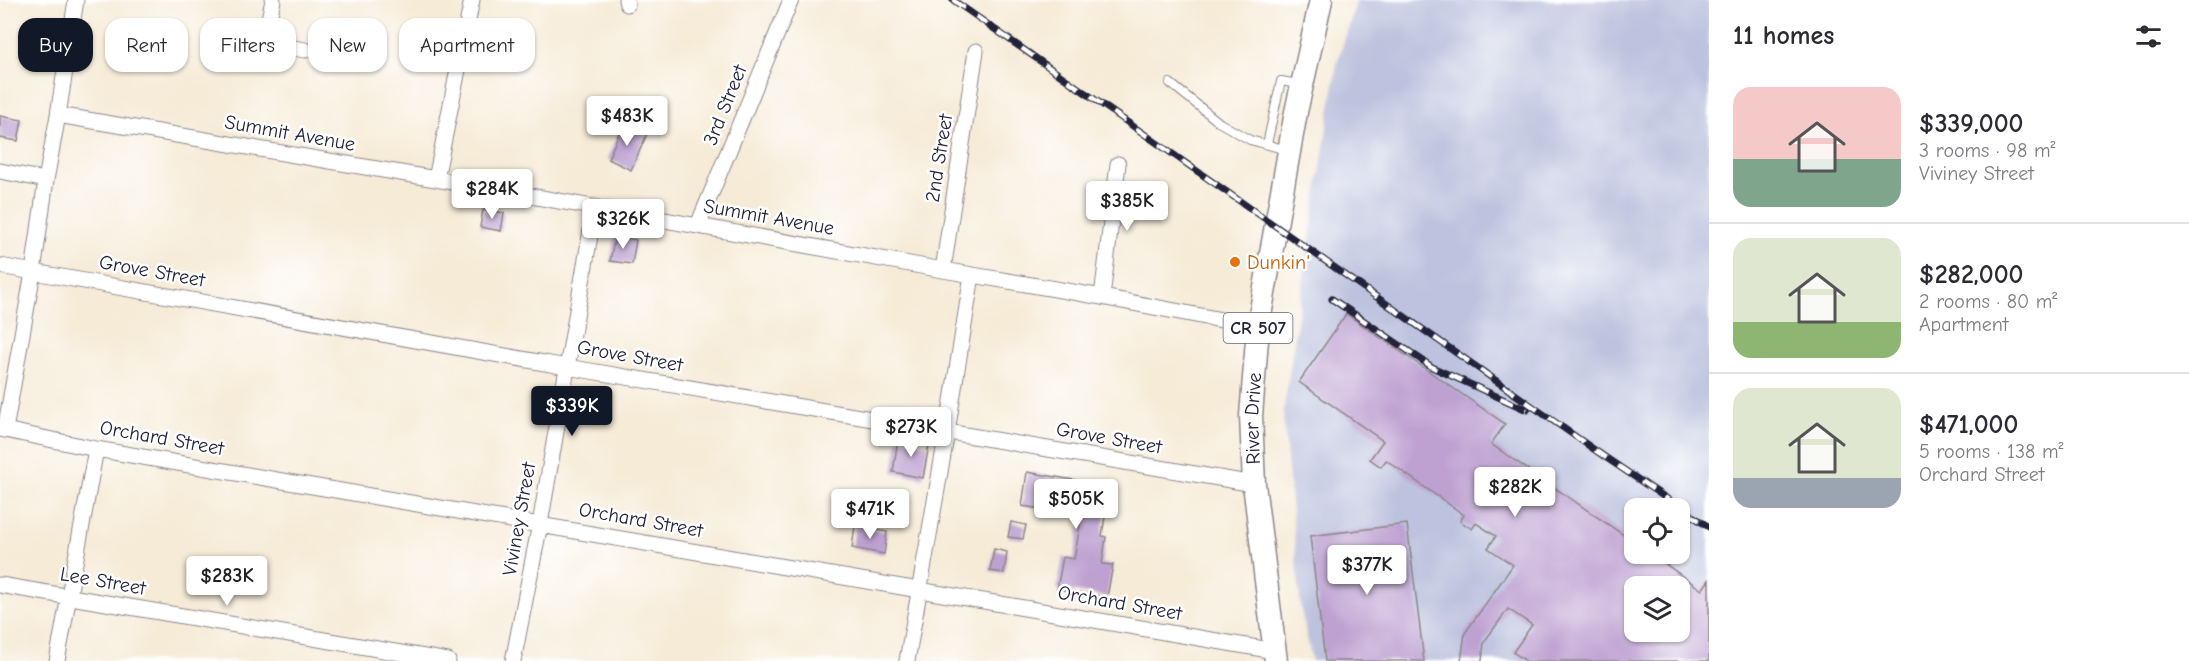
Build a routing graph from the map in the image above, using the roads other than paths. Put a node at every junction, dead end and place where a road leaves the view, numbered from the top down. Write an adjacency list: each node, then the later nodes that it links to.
1 (76, 0): 12 (street)
2 (273, 0): 6 (street)
3 (472, 0): 17 (street)
4 (791, 0): 20 (street, 3rd Street)
5 (1321, 0): 11 (main road, River Drive / CR 507)
6 (269, 18)
7 (296, 49): 8 (street)
8 (305, 51)
9 (976, 51): 22 (street, 2nd Street)
10 (1170, 83): 13 (lane)
11 (1285, 110): 13 (lane); 14 (main road, River Drive / CR 507)
12 (58, 115): 17 (street, Summit Avenue); 18 (street)
13 (1267, 144): 14 (lane)
14 (1289, 151): 26 (main road, River Drive / CR 507)
15 (1118, 164): 25 (street)
16 (0, 171): 18 (street)
17 (436, 179): 19 (street, Summit Avenue)
18 (46, 180): 23 (street)
19 (595, 207): 20 (street, Summit Avenue); 27 (street, Viviney Street)
20 (698, 225): 22 (street, Summit Avenue)
21 (0, 266): 23 (street, Grove Street)
22 (943, 270): 24 (street, Summit Avenue)
23 (33, 272): 27 (street, Grove Street); 28 (street)
24 (972, 275): 25 (street, Summit Avenue); 29 (street)
25 (1102, 297): 26 (street, Summit Avenue)
26 (1258, 327): 31 (main road, River Drive / CR 507)
27 (567, 367): 29 (street, Grove Street); 32 (street, Viviney Street)
28 (3, 429): 30 (street, Orchard Street)
29 (947, 432): 31 (street, Grove Street); 34 (street)
30 (96, 449): 32 (street, Orchard Street); 35 (street)
31 (1254, 484): 36 (main road, River Drive / CR 507)
32 (540, 524): 34 (street, Orchard Street); 39 (street, Viviney Street)
33 (0, 585): 35 (street, Lee Street)
34 (920, 590): 36 (street, Orchard Street); 40 (street)
35 (68, 597): 37 (street); 38 (street, Lee Street)
36 (1275, 656)
37 (57, 661)
38 (448, 661)
39 (513, 661)
40 (907, 661)

